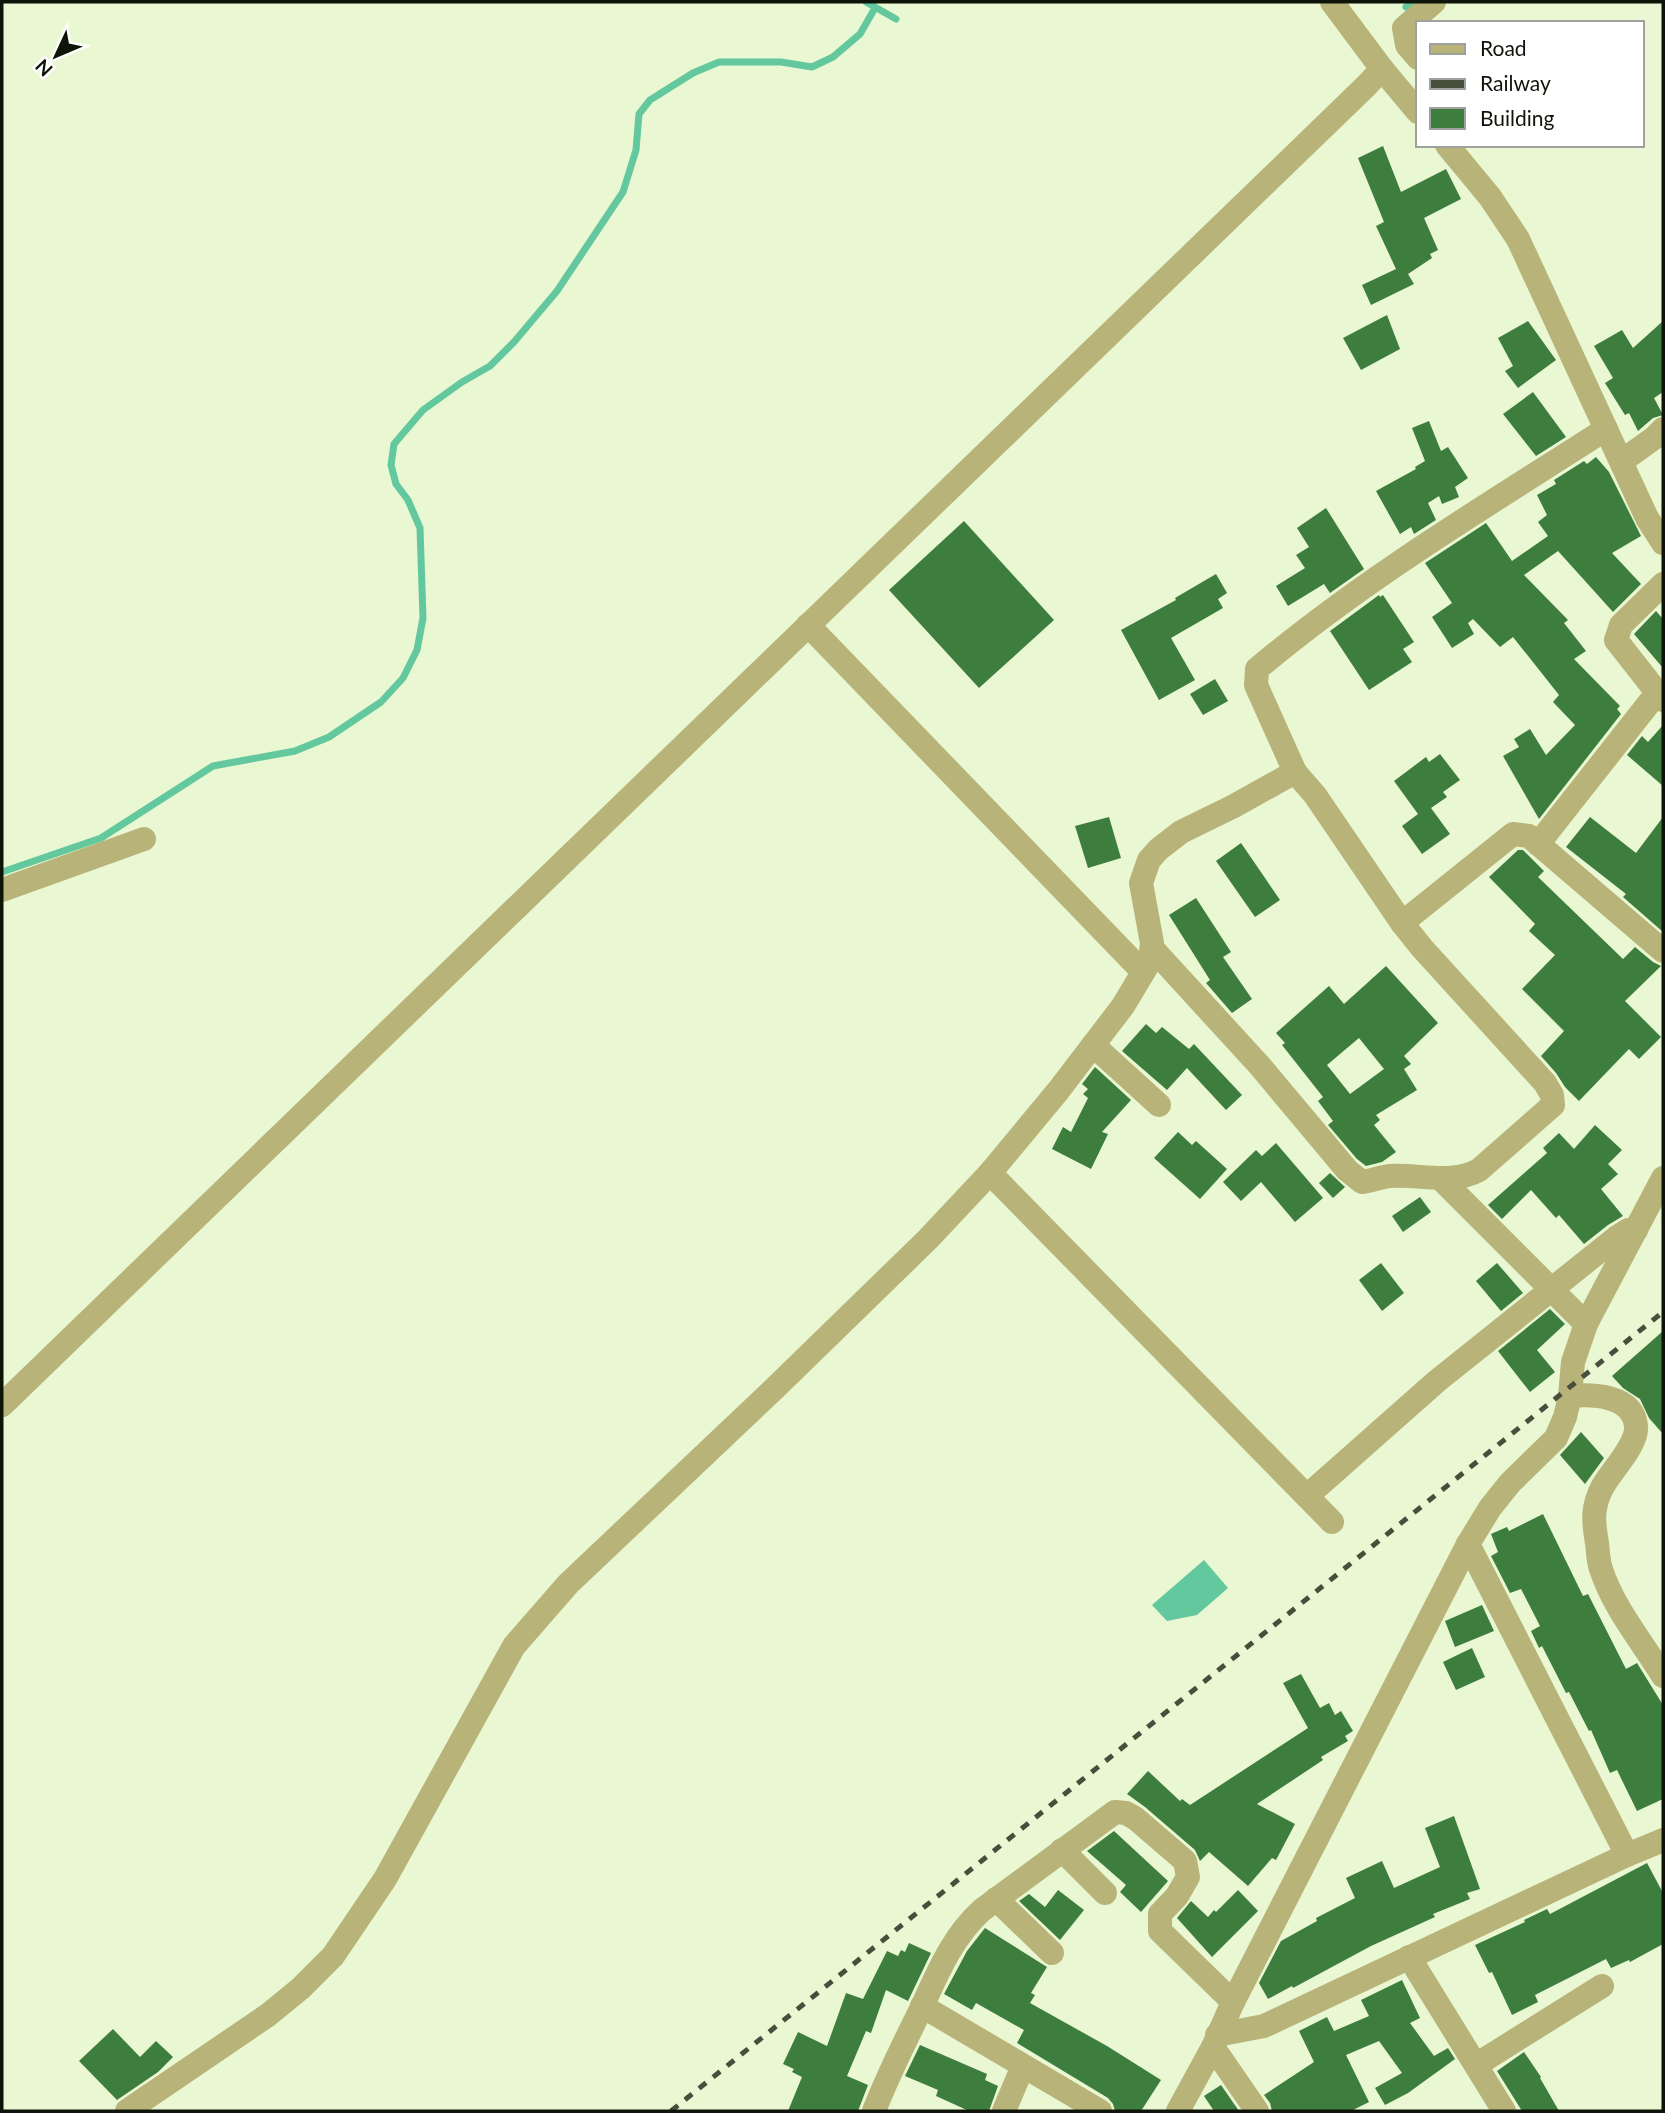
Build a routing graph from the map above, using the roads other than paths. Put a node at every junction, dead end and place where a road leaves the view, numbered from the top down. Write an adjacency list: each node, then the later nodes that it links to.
1 (1332, 2): 4 (street)
2 (1434, 2): 3 (street)
3 (1416, 56)
4 (1382, 69): 5 (street); 12 (street)
5 (1416, 111)
6 (1449, 147): 7 (street)
7 (1606, 429): 9 (street); 14 (street)
8 (1663, 429): 9 (street)
9 (1622, 461): 10 (street)
10 (1663, 543)
11 (1663, 584): 13 (street)
12 (808, 625): 21 (street); 31 (street)
13 (1660, 697): 16 (street)
14 (1295, 772): 18 (street); 19 (street)
15 (144, 839): 17 (street)
16 (1538, 844): 18 (street); 20 (street)
17 (2, 890)
18 (1402, 923): 25 (street)
19 (1152, 948): 21 (street); 25 (street)
20 (1663, 951)
21 (1143, 972): 22 (street)
22 (1093, 1045): 23 (street); 24 (street)
23 (1159, 1105)
24 (990, 1173): 32 (street); 49 (street)
25 (1440, 1178): 28 (street)
26 (1663, 1178): 27 (street)
27 (1636, 1230): 28 (street); 29 (street)
28 (1551, 1289): 29 (street); 32 (street)
29 (1586, 1324): 30 (street)
30 (1570, 1396): 34 (street); 35 (street)
31 (2, 1405)
32 (1307, 1496): 33 (street)
33 (1332, 1522)
34 (1468, 1544): 38 (street); 44 (street)
35 (1663, 1676)
36 (1663, 1840): 38 (street)
37 (1062, 1850): 39 (street); 40 (street); 44 (street)
38 (1627, 1855): 42 (street)
39 (1105, 1893)
40 (996, 1899): 41 (street); 45 (street)
41 (1052, 1953)
42 (1409, 1958): 46 (street); 47 (street)
43 (1602, 1986): 47 (street)
44 (1233, 2002): 46 (street)
45 (922, 2006): 48 (street); 50 (street)
46 (1215, 2041): 53 (street); 54 (street)
47 (1476, 2065): 55 (street)
48 (1023, 2066): 51 (street); 52 (street)
49 (127, 2111)
50 (874, 2111)
51 (1004, 2111)
52 (1100, 2111)
53 (1178, 2111)
54 (1257, 2111)
55 (1504, 2111)

